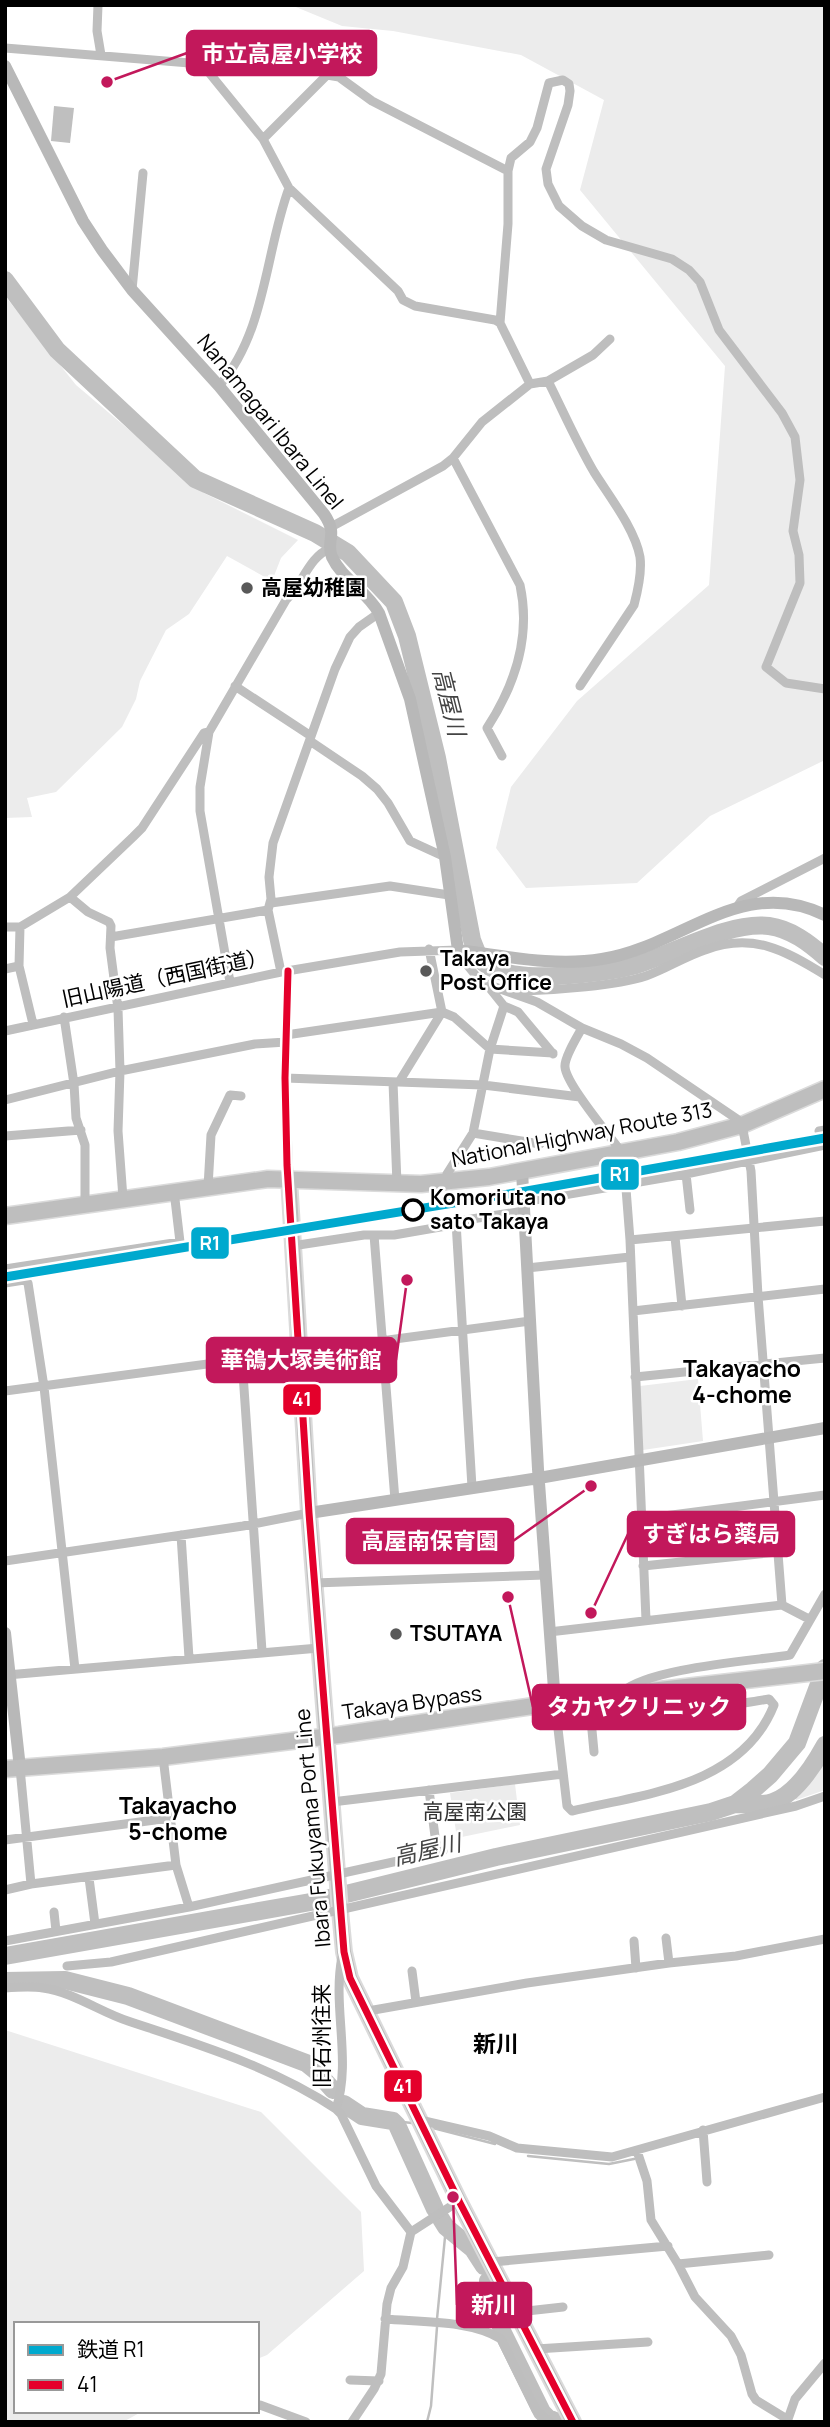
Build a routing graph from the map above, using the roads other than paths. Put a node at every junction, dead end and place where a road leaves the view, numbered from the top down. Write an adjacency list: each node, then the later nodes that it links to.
1 (98, 5): 3 (street)
2 (5, 48): 3 (street)
3 (101, 55): 5 (street)
4 (5, 66): 9 (main road, Nanamagari Ibara Linel)
5 (263, 139): 6 (street); 8 (street)
6 (508, 171): 10 (street); 21 (street)
7 (143, 173): 9 (street)
8 (289, 188): 10 (street); 14 (street)
9 (132, 290): 14 (main road, Nanamagari Ibara Linel)
10 (500, 323): 13 (street)
11 (610, 339): 12 (street)
12 (548, 381): 13 (street); 19 (street)
13 (530, 384): 15 (street)
14 (219, 386): 16 (main road, Nanamagari Ibara Linel)
15 (453, 458): 16 (street); 24 (street)
16 (332, 531): 17 (main road, Nanamagari Ibara Linel)
17 (329, 549): 18 (main road); 20 (street)
18 (379, 612): 23 (street); 25 (main road)
19 (580, 685)
20 (235, 686): 22 (street); 23 (street)
21 (825, 689)
22 (209, 732): 28 (street); 32 (street)
23 (311, 739): 25 (street); 29 (street)
24 (502, 756)
25 (445, 856): 27 (main road)
26 (825, 858): 30 (street)
27 (449, 895): 29 (street); 37 (main road)
28 (70, 897): 34 (street); 35 (street)
29 (270, 907): 32 (street); 40 (street)
30 (737, 907): 31 (main road); 37 (main road)
31 (825, 915)
32 (218, 918): 35 (street); 42 (street)
33 (5, 927): 34 (street)
34 (20, 927): 38 (street)
35 (111, 937): 45 (street)
36 (429, 949): 37 (street, 旧山陽道（西国街道）); 40 (street, 旧山陽道（西国街道）); 47 (street)
37 (461, 950): 43 (street)
38 (19, 966): 39 (street); 49 (street)
39 (5, 969)
40 (284, 971): 42 (street, 旧山陽道（西国街道）); 52 (street)
41 (825, 975): 44 (street)
42 (230, 982): 45 (street, 旧山陽道（西国街道）)
43 (488, 986): 44 (street); 46 (street)
44 (518, 994): 50 (street)
45 (116, 1005): 48 (street, 旧山陽道（西国街道）); 56 (street)
46 (503, 1006): 53 (street); 54 (street)
47 (442, 1012): 52 (street); 53 (street); 58 (street)
48 (64, 1017): 49 (street, 旧山陽道（西国街道）); 59 (street)
49 (33, 1024): 51 (street, 旧山陽道（西国街道）)
50 (582, 1028): 55 (street); 65 (street)
51 (5, 1031)
52 (286, 1039): 56 (street); 57 (street)
53 (490, 1049): 54 (street); 60 (street)
54 (553, 1053): 55 (street)
55 (565, 1063): 63 (street)
56 (120, 1071): 59 (street); 81 (street)
57 (285, 1078): 58 (street); 75 (street)
58 (396, 1082): 60 (street); 77 (street)
59 (74, 1084): 64 (street); 66 (street)
60 (483, 1085): 63 (street); 67 (street)
61 (825, 1089): 65 (highway, National Highway Route 313)
62 (241, 1096): 79 (street)
63 (579, 1097): 71 (street)
64 (5, 1100)
65 (742, 1125): 71 (highway, National Highway Route 313); 72 (street)
66 (81, 1130): 68 (street); 82 (street)
67 (473, 1133): 69 (street); 76 (street)
68 (5, 1136)
69 (540, 1144)
70 (825, 1145): 72 (street)
71 (622, 1153): 73 (highway, National Highway Route 313); 78 (street)
72 (749, 1161): 74 (street); 88 (street)
73 (522, 1171): 76 (highway, National Highway Route 313); 83 (main road)
74 (686, 1174): 78 (street); 84 (street)
75 (289, 1178): 77 (highway, National Highway Route 313); 79 (highway, National Highway Route 313); 92 (main road, Ibara Fukuyama Port Line)
76 (445, 1182): 77 (highway, National Highway Route 313)
77 (397, 1184)
78 (626, 1184): 83 (street); 91 (street)
79 (208, 1187): 80 (highway, National Highway Route 313)
80 (174, 1191): 81 (highway, National Highway Route 313); 95 (street)
81 (123, 1198): 82 (highway, National Highway Route 313)
82 (85, 1204): 85 (highway, National Highway Route 313)
83 (523, 1206): 87 (street); 94 (main road)
84 (690, 1210)
85 (5, 1216)
86 (825, 1221): 88 (street)
87 (456, 1222): 89 (street); 102 (street)
88 (755, 1229): 90 (street); 98 (street)
89 (374, 1235): 92 (street); 103 (street)
90 (675, 1237): 91 (street); 99 (street)
91 (630, 1240): 93 (street)
92 (292, 1247): 104 (main road, Ibara Fukuyama Port Line)
93 (630, 1257): 94 (street); 100 (street)
94 (527, 1268): 101 (main road)
95 (5, 1269)
96 (5, 1283): 109 (street)
97 (825, 1289): 98 (street)
98 (758, 1296): 99 (street); 107 (street)
99 (682, 1306): 100 (street)
100 (633, 1311): 108 (street)
101 (530, 1321): 102 (street); 114 (main road)
102 (463, 1329): 103 (street); 115 (street)
103 (382, 1340): 104 (street); 117 (street)
104 (298, 1350): 106 (street); 119 (main road, Ibara Fukuyama Port Line)
105 (825, 1358): 107 (street)
106 (242, 1359): 109 (street); 121 (street)
107 (763, 1365): 108 (street); 112 (street)
108 (635, 1377): 113 (street)
109 (44, 1387): 110 (street); 123 (street)
110 (5, 1391)
111 (825, 1428): 112 (main road)
112 (769, 1439): 113 (main road); 118 (street)
113 (638, 1460): 114 (main road); 120 (street)
114 (539, 1478): 115 (main road); 127 (main road)
115 (472, 1487): 117 (main road)
116 (825, 1495): 118 (street)
117 (395, 1500): 119 (main road)
118 (774, 1502): 120 (street); 124 (street)
119 (309, 1513): 121 (street); 128 (main road, Ibara Fukuyama Port Line)
120 (641, 1519): 126 (street)
121 (254, 1523): 122 (street); 136 (street)
122 (181, 1535): 123 (street); 137 (street)
123 (61, 1552): 125 (street); 138 (street)
124 (777, 1552): 126 (street); 130 (street)
125 (5, 1561)
126 (643, 1566): 132 (street)
127 (545, 1575): 128 (street); 133 (main road)
128 (314, 1583): 135 (main road, Ibara Fukuyama Port Line)
129 (825, 1594): 131 (street)
130 (782, 1605): 131 (street); 132 (street)
131 (809, 1619): 142 (street)
132 (646, 1620): 133 (street)
133 (549, 1632): 144 (main road)
134 (5, 1633): 140 (main road)
135 (319, 1648): 136 (street); 145 (main road, Ibara Fukuyama Port Line)
136 (262, 1651): 137 (street)
137 (189, 1658): 138 (street)
138 (75, 1670): 140 (street)
139 (825, 1671): 141 (highway, Takaya Bypass)
140 (8, 1675): 148 (main road)
141 (639, 1694): 142 (highway, Takaya Bypass); 149 (street)
142 (619, 1696): 143 (highway, Takaya Bypass)
143 (589, 1698): 144 (highway, Takaya Bypass); 146 (street)
144 (555, 1703): 145 (highway, Takaya Bypass); 149 (street)
145 (327, 1736): 147 (highway, Takaya Bypass); 152 (main road, Ibara Fukuyama Port Line)
146 (594, 1752)
147 (163, 1757): 148 (highway, Takaya Bypass); 153 (street)
148 (13, 1769): 154 (street)
149 (563, 1774): 150 (street)
150 (429, 1790): 152 (street); 157 (street)
151 (825, 1796): 162 (street)
152 (332, 1802): 157 (main road, Ibara Fukuyama Port Line)
153 (170, 1818): 154 (street); 156 (street)
154 (27, 1836): 155 (street); 159 (street)
155 (5, 1840)
156 (176, 1865): 158 (street); 161 (street)
157 (337, 1877): 161 (street); 162 (main road, Ibara Fukuyama Port Line)
158 (89, 1878): 159 (street); 164 (street)
159 (31, 1884): 160 (street)
160 (5, 1890)
161 (189, 1907): 164 (street)
162 (340, 1909): 170 (main road, Ibara Fukuyama Port Line); 172 (street)
163 (54, 1912): 165 (street)
164 (95, 1924): 165 (street)
165 (56, 1931): 168 (street)
166 (666, 1938): 171 (street)
167 (825, 1939): 171 (street)
168 (5, 1941)
169 (634, 1941): 173 (street)
170 (344, 1952): 177 (main road, Ibara Fukuyama Port Line); 179 (street, 旧石州往来)
171 (670, 1963): 173 (street)
172 (67, 1966)
173 (636, 1968): 176 (street)
174 (412, 1971): 176 (street)
175 (5, 1987): 179 (street)
176 (416, 2002): 177 (street)
177 (368, 2011): 180 (main road, Ibara Fukuyama Port Line)
178 (825, 2096): 181 (street)
179 (336, 2109): 185 (street, 旧石州往来)
180 (420, 2120): 182 (street); 184 (main road, Ibara Fukuyama Port Line)
181 (703, 2130): 182 (street); 183 (street)
182 (637, 2151): 186 (street)
183 (707, 2182)
184 (459, 2201): 185 (street); 188 (main road, Ibara Fukuyama Port Line)
185 (411, 2232): 192 (street)
186 (668, 2246): 188 (street); 189 (street)
187 (769, 2255): 189 (street)
188 (492, 2262): 191 (main road, Ibara Fukuyama Port Line)
189 (678, 2263): 199 (street)
190 (563, 2307): 191 (street)
191 (518, 2312): 194 (main road, Ibara Fukuyama Port Line)
192 (385, 2319): 197 (street); 202 (street)
193 (648, 2342): 194 (street)
194 (536, 2349): 203 (main road, Ibara Fukuyama Port Line)
195 (825, 2363): 199 (street)
196 (350, 2380): 197 (street)
197 (379, 2381): 201 (street)
198 (260, 2406): 200 (street)
199 (787, 2420)
200 (306, 2422)
201 (352, 2422)
202 (550, 2422)
203 (573, 2422)

